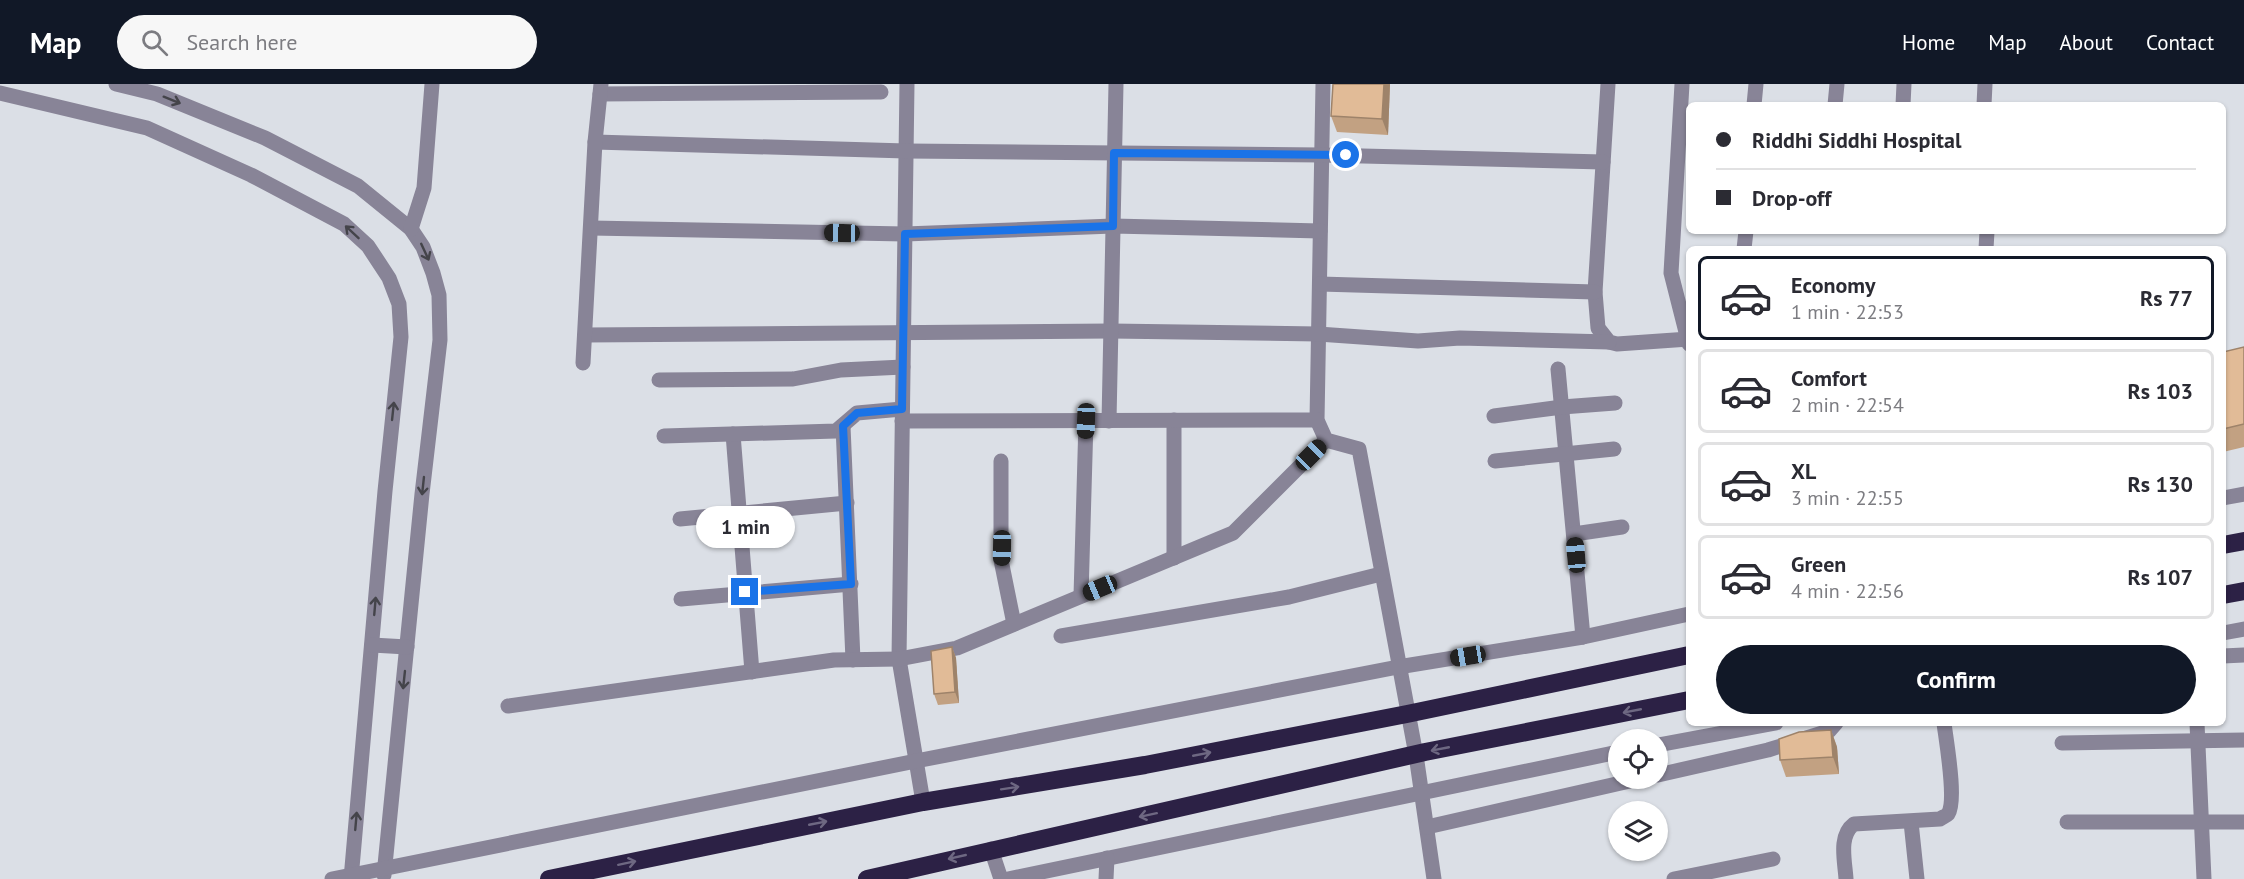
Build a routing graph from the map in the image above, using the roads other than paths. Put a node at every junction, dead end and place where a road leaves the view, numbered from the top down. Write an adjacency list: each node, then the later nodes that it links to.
1 (116, 84): 26 (street, one-way to 26)
2 (432, 84): 26 (street)
3 (907, 84): 20 (street)
4 (1116, 84): 21 (street)
5 (1323, 84): 22 (street)
6 (1608, 84): 23 (street)
7 (1683, 84): 33 (street)
8 (1756, 84): 15 (street)
9 (1837, 84): 16 (street)
10 (1904, 84): 17 (street)
11 (1985, 84): 18 (street)
12 (601, 89): 13 (street); 19 (street)
13 (881, 92)
14 (0, 93): 81 (street, one-way to 14)
15 (1754, 102)
16 (1835, 102)
17 (1903, 102)
18 (1984, 102)
19 (595, 142): 20 (street); 25 (street)
20 (906, 151): 21 (street); 28 (street)
21 (1114, 153): 22 (street); 24 (street)
22 (1322, 155): 23 (street); 27 (street)
23 (1603, 162): 30 (street)
24 (1113, 226): 27 (street); 28 (street); 31 (street)
25 (591, 228): 28 (street); 35 (street)
26 (411, 229): 82 (street, one-way to 82)
27 (1320, 231): 29 (street)
28 (905, 234): 32 (street)
29 (1320, 284): 30 (street); 34 (street)
30 (1595, 292): 37 (street)
31 (1111, 331): 32 (street); 34 (street); 49 (street)
32 (904, 332): 35 (street); 39 (street)
33 (1686, 333)
34 (1318, 334): 37 (street); 47 (street)
35 (585, 335): 38 (street)
36 (1686, 341): 37 (street)
37 (1609, 342)
38 (583, 363)
39 (903, 368): 41 (street); 44 (street)
40 (1558, 369): 43 (street)
41 (659, 380)
42 (1615, 403): 43 (street)
43 (1562, 407): 45 (street); 55 (street)
44 (902, 415): 48 (street); 50 (street); 86 (street)
45 (1494, 416)
46 (1174, 420): 47 (street); 49 (street); 67 (street)
47 (1317, 420): 53 (street)
48 (1086, 421): 49 (street); 73 (street)
49 (1109, 421)
50 (843, 426): 51 (street); 60 (street)
51 (733, 434): 52 (street); 61 (street)
52 (664, 436)
53 (1326, 440): 67 (street); 68 (street)
54 (1614, 449): 55 (street)
55 (1566, 455): 57 (street); 64 (street)
56 (1001, 461): 76 (street)
57 (1495, 461)
58 (2244, 494): 59 (street)
59 (2226, 497)
60 (847, 503): 61 (street); 69 (street)
61 (739, 514): 62 (street); 71 (street)
62 (680, 519)
63 (1622, 527): 64 (street)
64 (1574, 534): 80 (street)
65 (2244, 541): 66 (highway)
66 (2226, 544)
67 (1174, 558): 73 (street)
68 (1382, 573): 79 (street); 88 (street)
69 (851, 584): 71 (street); 87 (street)
70 (2244, 591): 72 (highway)
71 (745, 592): 74 (street); 89 (street)
72 (2226, 594)
73 (1081, 596): 76 (street)
74 (681, 599)
75 (1686, 615): 80 (street)
76 (1014, 624): 86 (street)
77 (2244, 629): 78 (street)
78 (2226, 632)
79 (1061, 636)
80 (1583, 637): 88 (street)
81 (372, 645): 82 (street); 117 (street, one-way to 81)
82 (407, 647): 116 (street, one-way to 116)
83 (2244, 655): 85 (street)
84 (1686, 656): 92 (highway)
85 (2226, 656)
86 (900, 659): 87 (street); 103 (street)
87 (853, 660): 89 (street)
88 (1398, 667): 92 (street); 103 (street)
89 (752, 672): 91 (street)
90 (1686, 701): 102 (highway, one-way to 102)
91 (508, 706)
92 (1407, 714): 102 (street); 107 (highway, one-way to 92)
93 (1760, 726): 99 (street)
94 (1833, 726): 104 (street)
95 (1944, 726): 108 (street)
96 (2197, 726): 98 (street)
97 (2244, 740): 98 (street)
98 (2198, 741): 100 (street); 110 (street)
99 (1668, 743)
100 (2062, 743)
101 (1608, 754): 106 (street)
102 (1416, 755): 106 (street); 113 (highway, one-way to 113)
103 (916, 761): 107 (street); 116 (street)
104 (1668, 773)
105 (1608, 786): 112 (street)
106 (1421, 793): 112 (street); 114 (street)
107 (923, 802): 119 (highway, one-way to 107)
108 (1911, 822): 126 (street); 127 (street)
109 (2067, 822): 110 (street)
110 (2202, 822): 111 (street); 128 (street)
111 (2244, 822)
112 (1427, 827): 124 (street)
113 (991, 849): 120 (highway, one-way to 120); 121 (street)
114 (1107, 858): 122 (street); 123 (street)
115 (1773, 859): 125 (street)
116 (385, 874): 117 (street)
117 (351, 877): 118 (street)
118 (332, 879)
119 (549, 879)
120 (867, 879)
121 (1001, 879)
122 (1008, 879)
123 (1106, 879)
124 (1434, 879)
125 (1674, 879)
126 (1846, 879)
127 (1917, 879)
128 (2204, 879)

